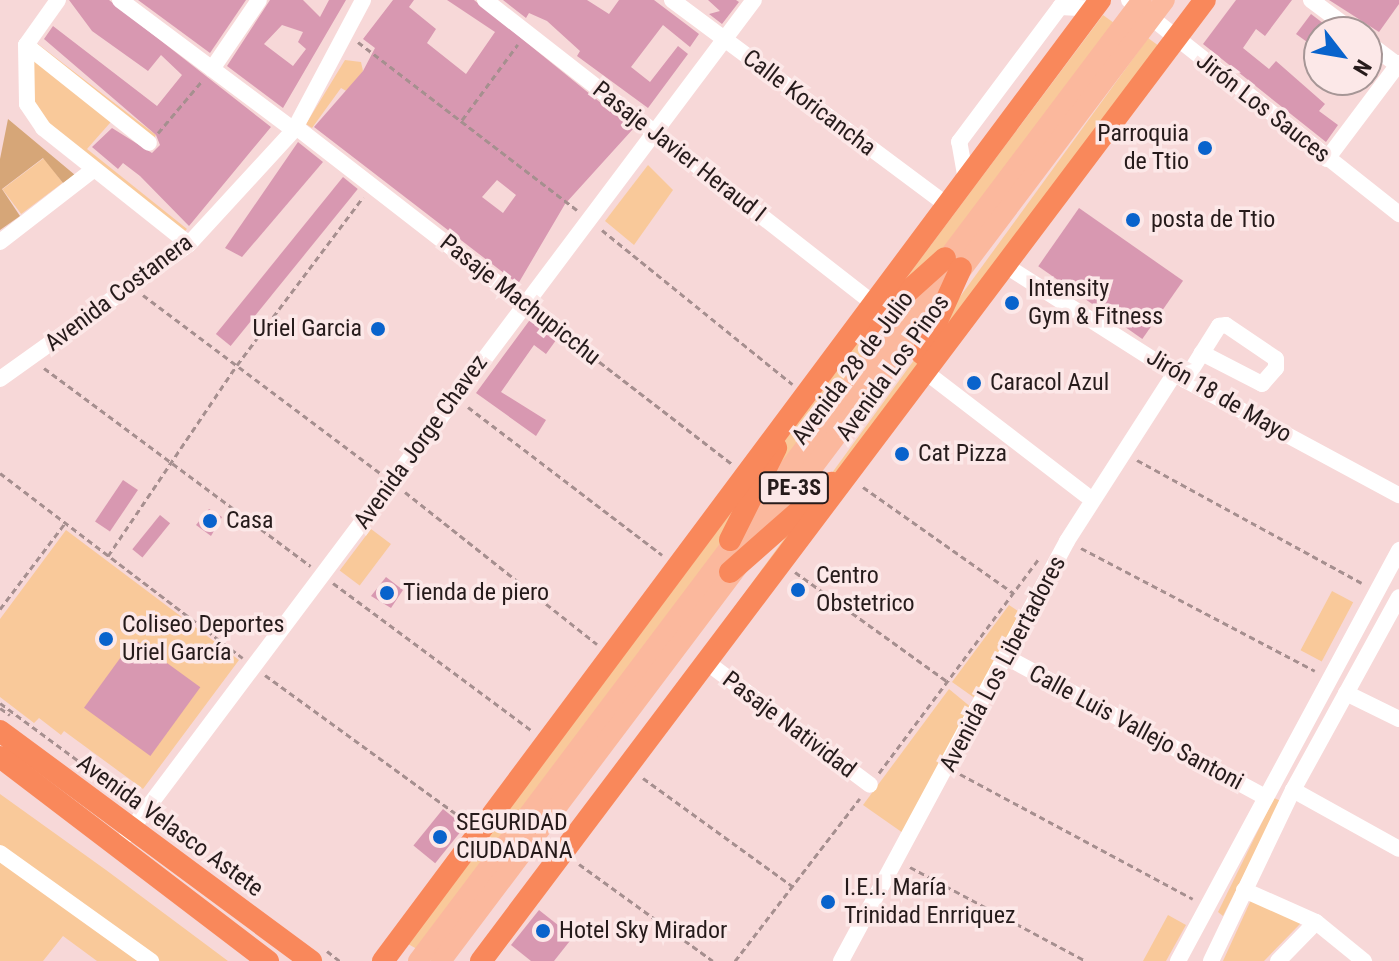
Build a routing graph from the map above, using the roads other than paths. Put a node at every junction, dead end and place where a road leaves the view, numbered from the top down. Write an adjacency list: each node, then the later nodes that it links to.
1 (58, 0): 16 (street)
2 (120, 0): 18 (street, Pasaje Machupicchu)
3 (259, 0): 18 (street)
4 (363, 0): 19 (street, Avenida Costanera)
5 (485, 0): 20 (street, Pasaje Javier Heraud I)
6 (672, 0): 14 (street, Calle Koricancha)
7 (754, 0): 14 (street, Avenida Jorge Chavez)
8 (1165, 0): 12 (main road, Avenida 28 de Julio / PE-3S)
9 (1205, 0): 15 (highway, Avenida Los Pinos)
10 (1311, 0): 13 (street)
11 (1097, 4): 24 (highway, Avenida 28 de Julio)
12 (1140, 6): 15 (street, Jirón Los Sauces); 28 (main road, Avenida 28 de Julio / PE-3S)
13 (1332, 16)
14 (724, 39): 20 (street, Avenida Jorge Chavez); 24 (street, Calle Koricancha)
15 (1177, 40): 22 (street, Jirón Los Sauces); 29 (highway, Avenida Los Pinos)
16 (26, 45): 21 (street); 23 (street)
17 (1398, 64): 22 (street)
18 (212, 69): 19 (street, Pasaje Machupicchu)
19 (295, 128): 27 (street, Avenida Costanera); 30 (street, Pasaje Machupicchu)
20 (653, 133): 30 (street, Avenida Jorge Chavez); 31 (street, Pasaje Javier Heraud I)
21 (149, 143)
22 (1327, 159): 25 (street, Jirón Los Sauces)
23 (94, 169): 26 (street); 27 (street)
24 (947, 205): 31 (highway, Avenida 28 de Julio)
25 (1399, 214)
26 (0, 242)
27 (189, 244): 36 (street, Avenida Costanera)
28 (953, 263): 33 (highway); 38 (highway); 42 (main road, Avenida 28 de Julio / PE-3S); 44 (main road, Avenida 28 de Julio / PE-3S)
29 (1003, 264): 34 (highway, Avenida Los Pinos); 35 (street, Jirón 18 de Mayo)
30 (523, 303): 55 (street, Avenida Jorge Chavez)
31 (873, 303): 33 (highway, Avenida 28 de Julio)
32 (1202, 353): 35 (street, Avenida Los Libertadores)
33 (827, 364): 37 (highway, Avenida 28 de Julio)
34 (923, 370): 38 (highway, Avenida Los Pinos); 40 (street)
35 (1180, 376): 41 (street, Jirón 18 de Mayo); 46 (street, Avenida Los Libertadores)
36 (0, 379)
37 (795, 407): 42 (highway); 65 (highway, Avenida 28 de Julio)
38 (883, 425): 39 (highway, Avenida Los Pinos)
39 (861, 456): 44 (highway); 47 (highway, Avenida Los Pinos)
40 (1086, 495)
41 (1399, 495)
42 (730, 540): 61 (main road, Avenida 28 de Julio / PE-3S)
43 (1399, 550): 54 (street)
44 (730, 572): 61 (main road, Avenida 28 de Julio / PE-3S)
45 (1397, 604): 48 (street)
46 (1008, 658): 54 (street, Calle Luis Vallejo Santoni); 66 (street, Avenida Los Libertadores)
47 (709, 664): 52 (street, Pasaje Natividad); 60 (highway, Avenida Los Pinos)
48 (1346, 693): 49 (street); 53 (street)
49 (1399, 719)
50 (0, 731): 55 (highway, Avenida Velasco Astete)
51 (0, 757): 55 (highway, Avenida Velasco Astete)
52 (870, 785)
53 (1293, 790): 56 (street); 58 (street)
54 (1265, 797): 67 (street)
55 (125, 838): 63 (highway, Avenida Velasco Astete); 64 (highway, Avenida Velasco Astete)
56 (1399, 849)
57 (0, 853): 62 (street)
58 (1244, 890): 59 (street); 68 (street)
59 (1316, 922): 69 (street); 70 (street)
60 (490, 958)
61 (426, 959)
62 (151, 961)
63 (268, 961)
64 (311, 961)
65 (383, 961)
66 (841, 961)
67 (1178, 961)
68 (1211, 961)
69 (1278, 961)
70 (1364, 961)

